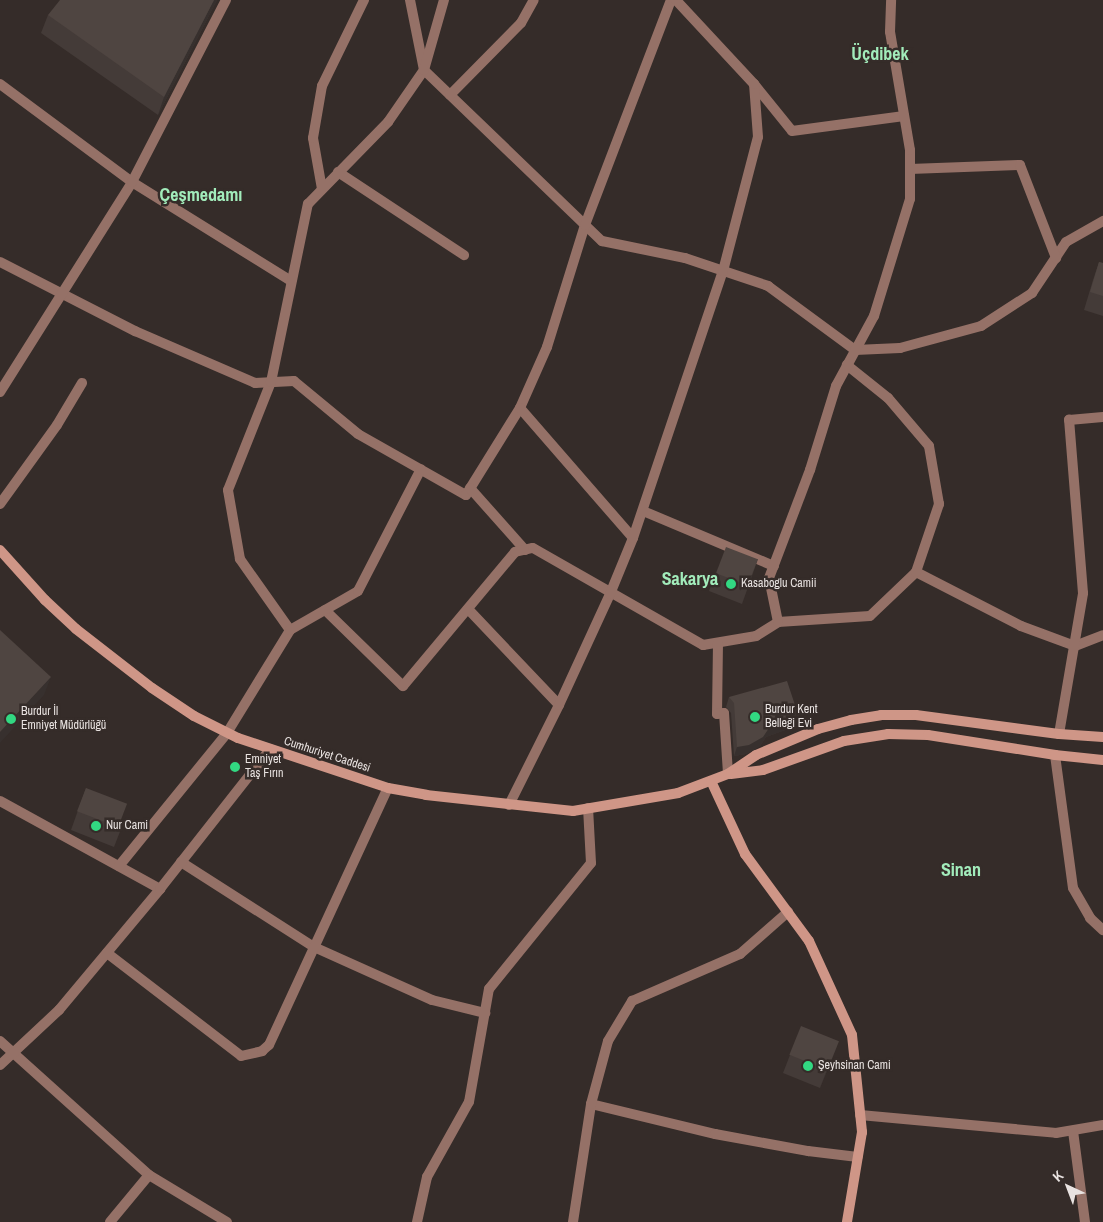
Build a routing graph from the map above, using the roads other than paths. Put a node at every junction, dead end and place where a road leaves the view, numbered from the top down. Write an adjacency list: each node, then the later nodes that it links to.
1 (226, 0): 16 (street)
2 (364, 0): 17 (street)
3 (410, 0): 9 (street)
4 (444, 0): 9 (street)
5 (534, 0): 12 (street)
6 (671, 0): 19 (street)
7 (676, 0): 11 (street)
8 (891, 0): 13 (street)
9 (424, 70): 12 (street); 15 (street)
10 (0, 84): 16 (street)
11 (754, 84): 13 (street); 23 (street)
12 (450, 95): 19 (street)
13 (904, 116): 14 (street)
14 (910, 169): 21 (street); 26 (street)
15 (338, 172): 17 (street); 20 (street)
16 (132, 182): 24 (street); 25 (street)
17 (322, 189): 24 (street)
18 (1103, 221): 21 (street)
19 (586, 225): 23 (street); 31 (street)
20 (464, 255)
21 (1056, 258): 26 (street)
22 (0, 262): 25 (street)
23 (723, 271): 26 (street); 36 (street)
24 (292, 281): 28 (street)
25 (61, 294): 28 (street); 30 (street)
26 (855, 350): 27 (street)
27 (847, 365): 40 (street); 41 (street)
28 (271, 382): 33 (street); 46 (street)
29 (82, 383): 35 (street)
30 (0, 392)
31 (520, 408): 34 (street); 37 (street)
32 (1103, 418): 49 (street)
33 (421, 469): 34 (street); 44 (street)
34 (470, 488): 38 (street)
35 (0, 504)
36 (643, 510): 37 (street); 40 (street)
37 (633, 538): 42 (street)
38 (525, 550): 42 (street); 43 (street)
39 (1, 552): 51 (main road, Cumhuriyet Caddesi)
40 (774, 566): 45 (street)
41 (916, 572): 45 (street); 49 (street)
42 (610, 594): 48 (street); 50 (street)
43 (468, 609): 44 (street); 50 (street)
44 (325, 610): 46 (street)
45 (778, 622): 48 (street)
46 (290, 630): 51 (street)
47 (1103, 635): 49 (street)
48 (718, 643): 57 (street)
49 (1075, 646): 52 (street)
50 (559, 705): 61 (street)
51 (227, 733): 54 (main road, Cumhuriyet Caddesi); 64 (street)
52 (1059, 734): 53 (main road); 57 (main road)
53 (1103, 737)
54 (270, 749): 59 (main road, Cumhuriyet Caddesi); 63 (street)
55 (1055, 756): 56 (main road); 57 (main road); 67 (street)
56 (1103, 760)
57 (728, 774): 58 (main road, Cumhuriyet Caddesi)
58 (711, 781): 62 (main road, Cumhuriyet Caddesi); 66 (main road)
59 (388, 788): 61 (main road, Cumhuriyet Caddesi); 68 (street)
60 (0, 801): 64 (street)
61 (510, 804): 62 (main road, Cumhuriyet Caddesi)
62 (588, 808): 70 (street)
63 (181, 862): 65 (street); 68 (street)
64 (120, 866): 65 (street)
65 (160, 889): 69 (street)
66 (788, 912): 74 (street); 75 (main road)
67 (1103, 930)
68 (314, 948): 69 (street); 70 (street)
69 (107, 953): 72 (street)
70 (484, 1013): 83 (street)
71 (0, 1041): 72 (street)
72 (14, 1052): 73 (street); 79 (street)
73 (0, 1065)
74 (591, 1104): 78 (street); 80 (street)
75 (860, 1115): 77 (street); 78 (main road)
76 (1103, 1125): 77 (street)
77 (1073, 1131): 85 (street)
78 (858, 1157): 84 (main road)
79 (149, 1175): 81 (street); 82 (street)
80 (576, 1221)
81 (110, 1222)
82 (227, 1222)
83 (417, 1222)
84 (848, 1222)
85 (1085, 1222)

